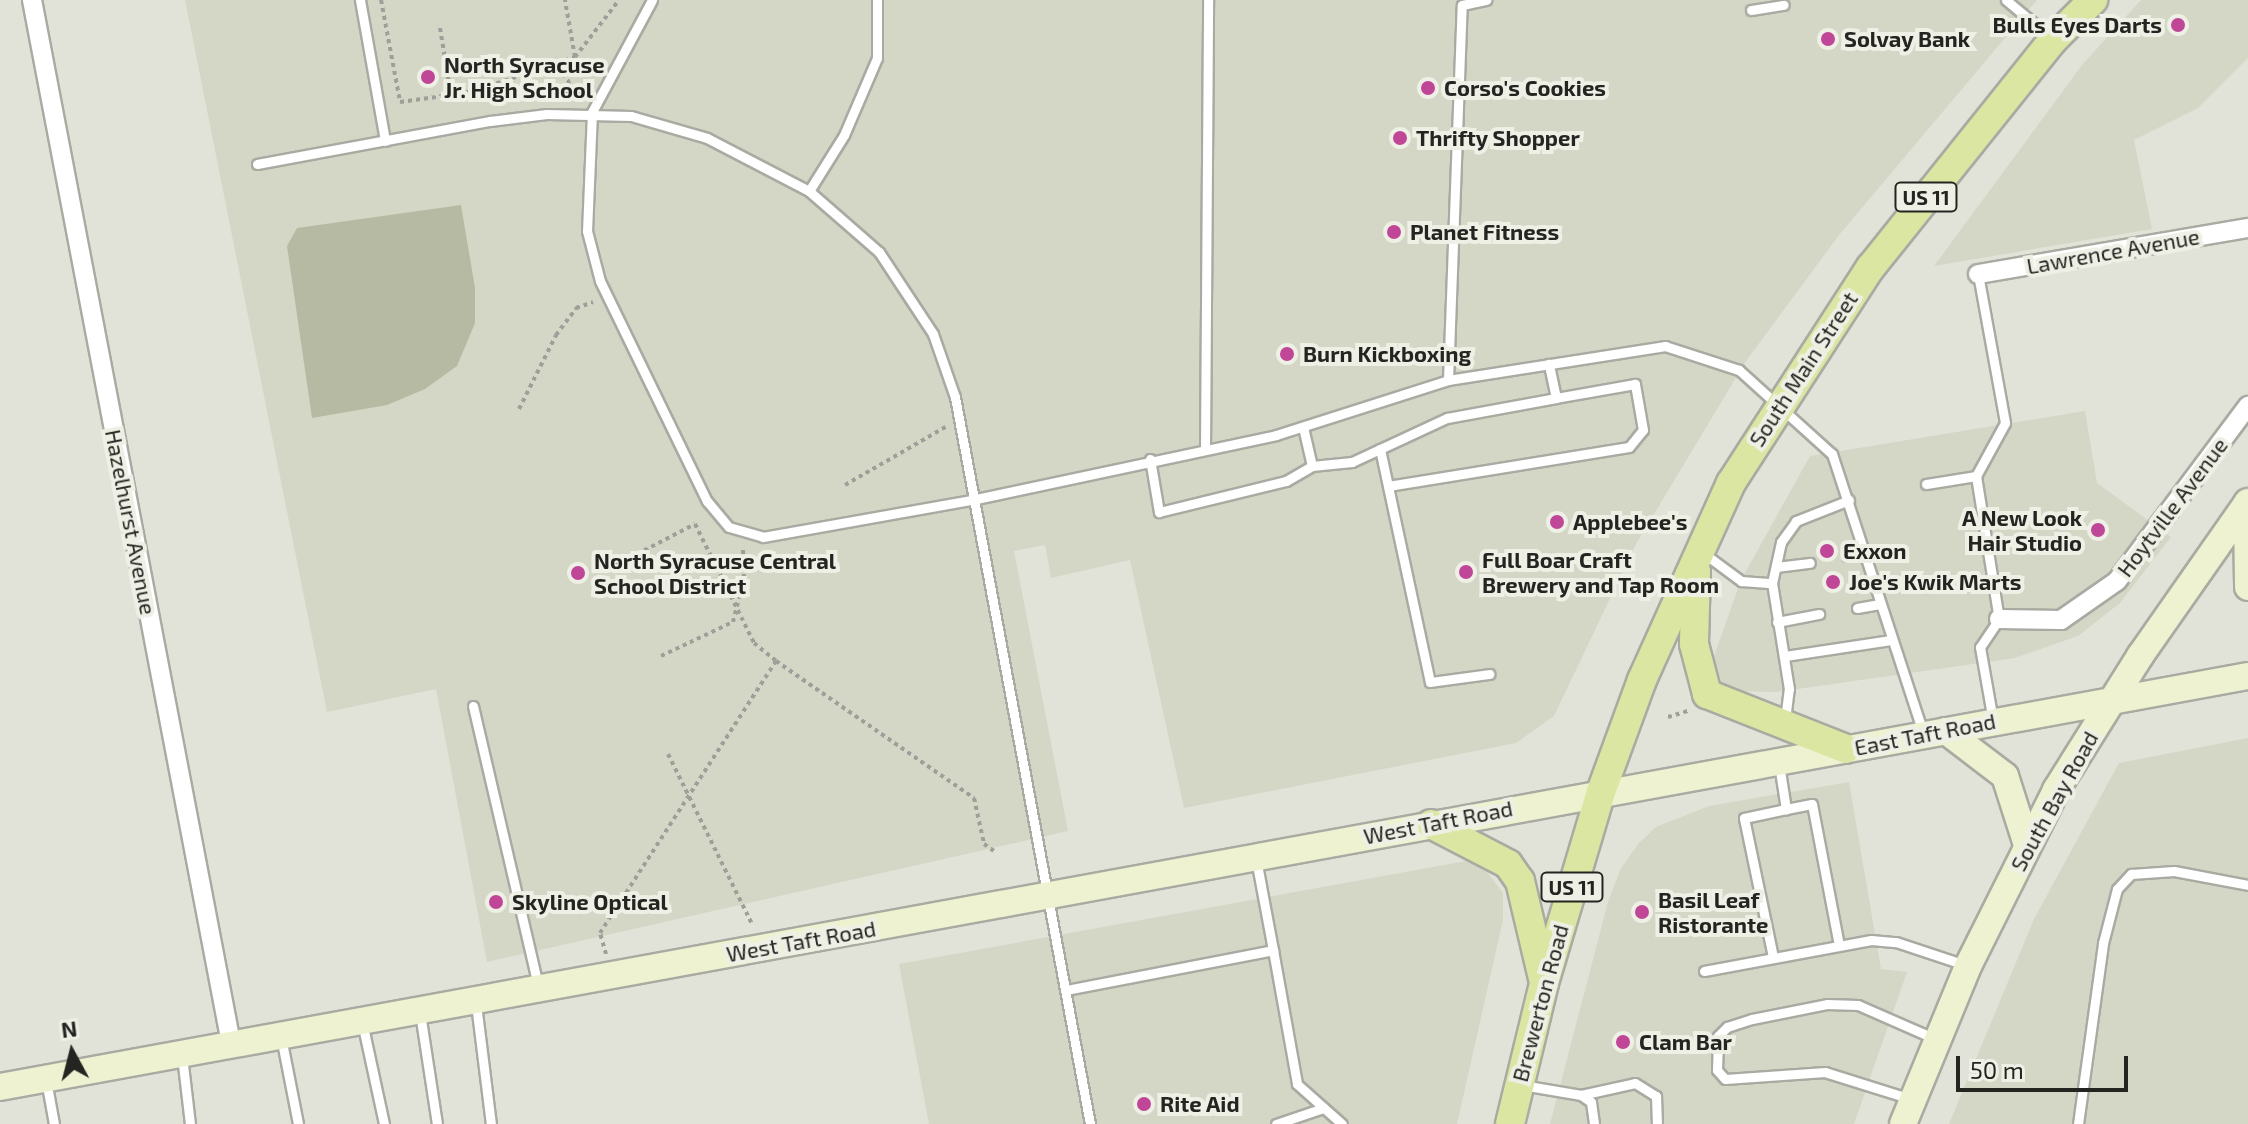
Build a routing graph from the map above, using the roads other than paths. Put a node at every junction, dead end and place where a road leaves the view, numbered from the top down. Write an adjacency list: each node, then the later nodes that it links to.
1 (32, 0): 77 (street, Hazelhurst Avenue)
2 (360, 0): 13 (lane)
3 (652, 0): 12 (lane)
4 (877, 0): 15 (lane)
5 (1208, 0): 24 (lane)
6 (1486, 0): 19 (lane)
7 (2006, 0): 11 (lane)
8 (2093, 0): 11 (main road, South Main Street / US 11)
9 (1784, 5): 10 (lane)
10 (1751, 10)
11 (2053, 40): 22 (main road, South Main Street / US 11)
12 (592, 112): 13 (lane); 15 (lane); 31 (lane)
13 (385, 141): 14 (lane)
14 (257, 164)
15 (809, 191): 31 (lane)
16 (2248, 228): 17 (street, Lawrence Avenue)
17 (1978, 274): 28 (lane)
18 (1549, 364): 19 (lane); 20 (lane); 22 (lane)
19 (1448, 380): 23 (lane)
20 (1556, 398): 25 (lane); 30 (lane)
21 (2248, 406): 44 (street, Hoytville Avenue)
22 (1776, 407): 32 (lane); 34 (main road, South Main Street / US 11)
23 (1303, 427): 24 (lane); 27 (lane)
24 (1205, 449): 26 (lane)
25 (1380, 449): 27 (lane); 30 (lane)
26 (1150, 459): 27 (lane); 31 (lane)
27 (1312, 466)
28 (1976, 476): 29 (lane); 44 (lane)
29 (1926, 484)
30 (1388, 486): 48 (lane)
31 (976, 499): 63 (lane)
32 (1849, 500): 35 (lane); 38 (lane)
33 (2248, 502): 40 (main road); 50 (main road, South Bay Road)
34 (1698, 553): 39 (lane); 53 (main road); 57 (main road, South Main Street / US 11)
35 (1865, 554): 36 (lane); 41 (lane)
36 (1847, 556)
37 (1810, 563): 38 (lane)
38 (1776, 567): 39 (lane)
39 (1772, 583): 45 (lane)
40 (2248, 587)
41 (1880, 604): 42 (lane); 46 (lane)
42 (1857, 608)
43 (1819, 614): 45 (lane)
44 (1999, 619): 52 (lane)
45 (1777, 622): 47 (lane)
46 (1891, 640): 47 (lane); 54 (lane)
47 (1785, 656): 53 (lane)
48 (1489, 674)
49 (2248, 676): 50 (main road, East Taft Road)
50 (2110, 701): 52 (main road, East Taft Road); 60 (main road, South Bay Road)
51 (473, 706): 70 (lane)
52 (1993, 721): 54 (main road, East Taft Road)
53 (1784, 727): 55 (main road)
54 (1935, 733): 55 (main road, East Taft Road); 60 (main road)
55 (1846, 749): 56 (main road, East Taft Road)
56 (1778, 761): 57 (main road, East Taft Road); 58 (lane)
57 (1601, 792): 59 (main road, West Taft Road); 69 (main road, Brewerton Road / US 11)
58 (1786, 809): 64 (lane); 66 (lane)
59 (1431, 824): 61 (main road, West Taft Road); 69 (main road)
60 (2027, 845): 67 (main road, South Bay Road)
61 (1256, 857): 63 (main road, West Taft Road); 65 (lane)
62 (2248, 885): 97 (lane)
63 (1051, 896): 70 (main road, West Taft Road); 71 (lane)
64 (1839, 945): 66 (lane); 67 (lane)
65 (1273, 950): 71 (lane); 83 (lane)
66 (1773, 957): 68 (lane)
67 (1968, 966): 76 (main road, South Bay Road)
68 (1704, 971)
69 (1544, 983): 80 (main road, Brewerton Road / US 11)
70 (539, 988): 72 (main road, West Taft Road)
71 (1066, 990): 91 (lane)
72 (476, 999): 73 (main road, West Taft Road); 90 (lane)
73 (419, 1009): 74 (main road, West Taft Road); 89 (lane)
74 (362, 1020): 75 (main road, West Taft Road); 88 (lane)
75 (281, 1035): 77 (main road, West Taft Road); 87 (lane)
76 (1936, 1039): 84 (main road, South Bay Road); 84 (lane)
77 (231, 1043): 78 (main road, West Taft Road)
78 (182, 1052): 79 (main road, West Taft Road); 86 (lane)
79 (46, 1078): 81 (main road, West Taft Road); 85 (lane)
80 (1519, 1085): 82 (lane); 94 (main road, Brewerton Road / US 11)
81 (0, 1087)
82 (1581, 1095): 95 (lane); 96 (lane)
83 (1323, 1108): 92 (lane); 93 (lane)
84 (1907, 1112)
85 (54, 1124)
86 (190, 1124)
87 (298, 1124)
88 (384, 1124)
89 (437, 1124)
90 (491, 1124)
91 (1090, 1124)
92 (1276, 1124)
93 (1342, 1124)
94 (1510, 1124)
95 (1594, 1124)
96 (1657, 1124)
97 (2078, 1124)

